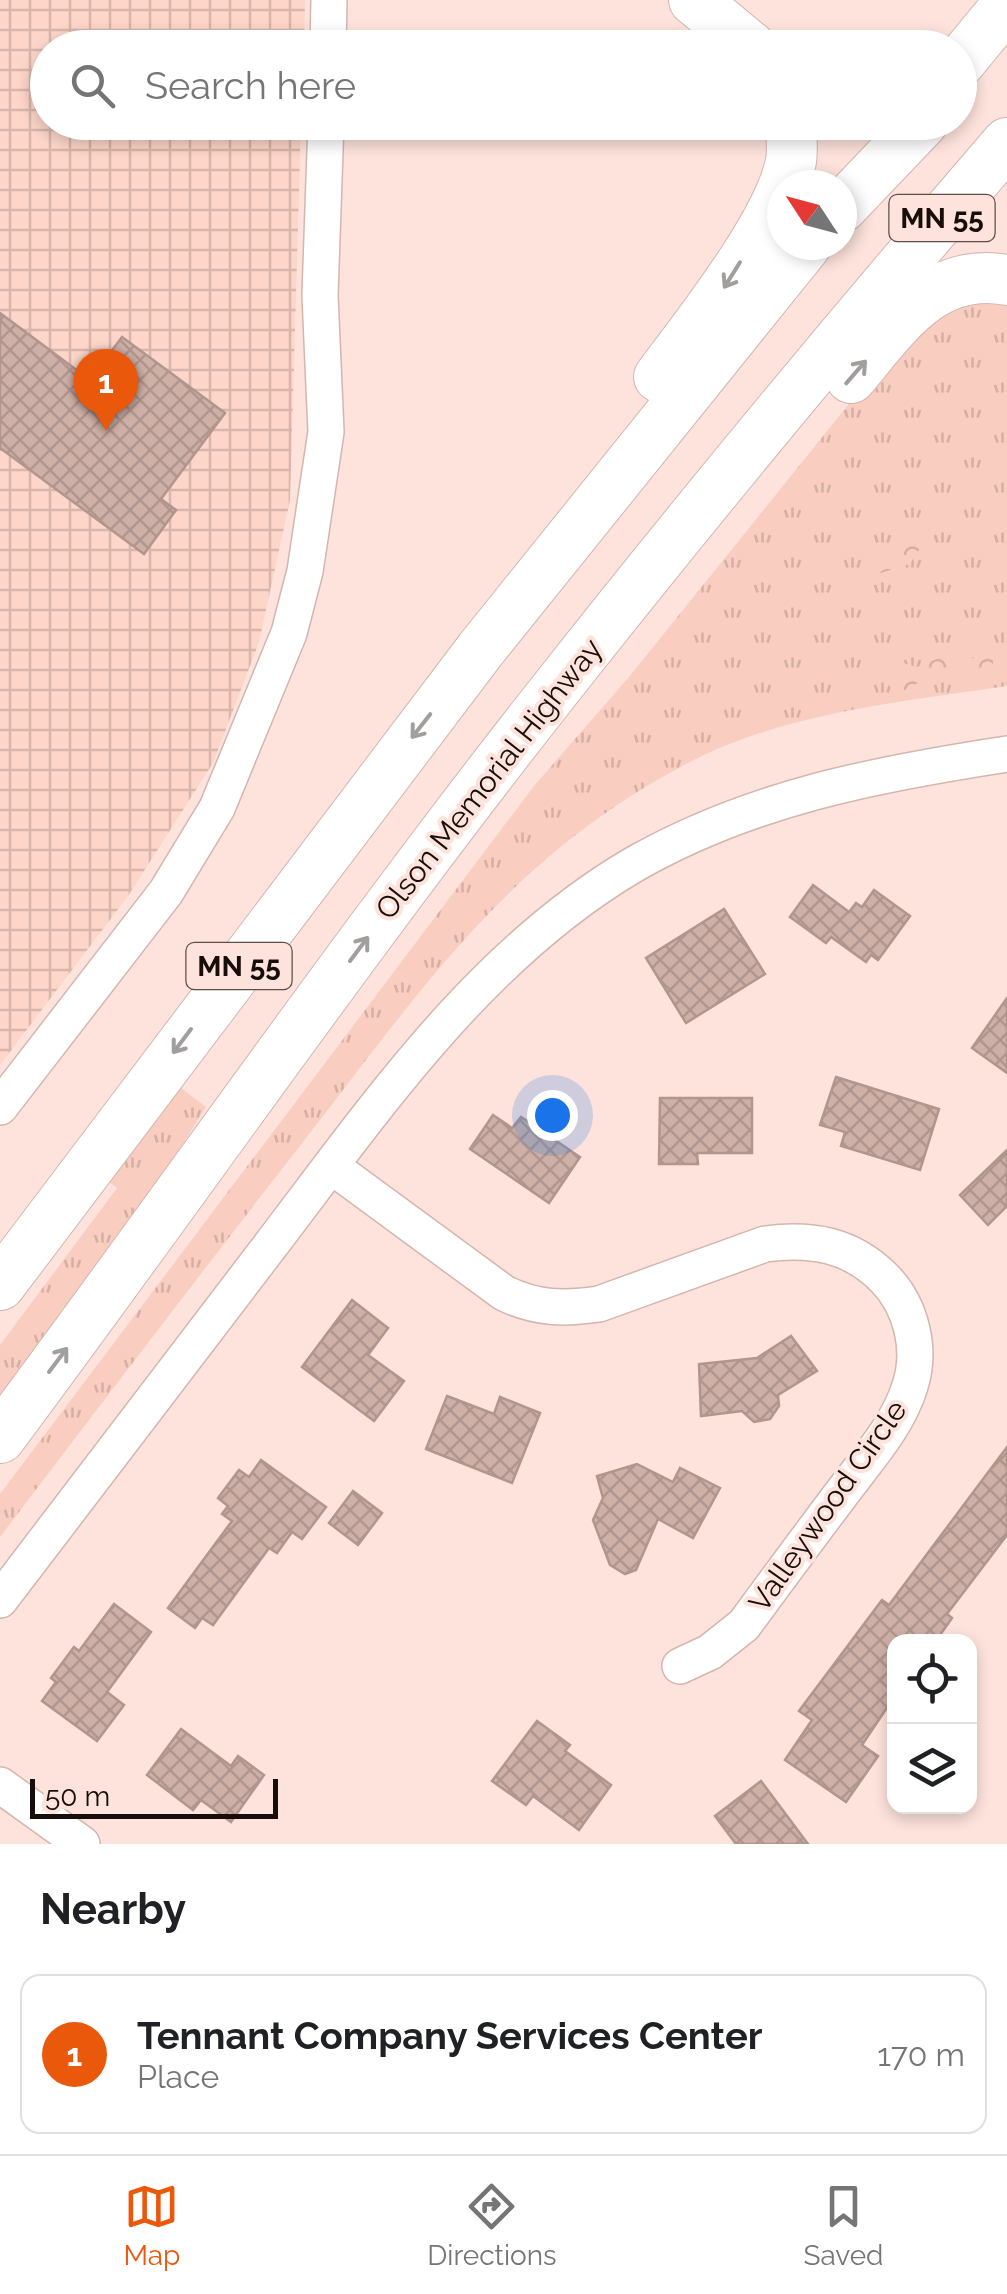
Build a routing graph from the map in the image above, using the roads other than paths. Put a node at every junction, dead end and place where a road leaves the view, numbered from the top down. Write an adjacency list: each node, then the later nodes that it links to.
1 (330, 0): 4 (street)
2 (694, 0): 5 (highway)
3 (1007, 5): 6 (highway)
4 (329, 30)
5 (730, 30)
6 (977, 41)
7 (1007, 56): 8 (highway)
8 (977, 78)
9 (1007, 105): 19 (highway)
10 (325, 140): 23 (street)
11 (791, 140): 20 (highway, one-way to 20)
12 (894, 140): 15 (highway, MN 55)
13 (905, 140): 16 (highway)
14 (1007, 143): 19 (highway, Olson Memorial Highway / MN 55)
15 (857, 186)
16 (857, 189)
17 (794, 260): 20 (highway, MN 55)
18 (1007, 280): 21 (highway, one-way to 18)
19 (877, 293): 21 (highway, Olson Memorial Highway / MN 55)
20 (481, 649): 25 (highway, MN 55, one-way to 25)
21 (549, 697): 26 (highway, Olson Memorial Highway / MN 55, one-way to 21)
22 (1007, 754): 24 (street)
23 (0, 1107)
24 (331, 1166): 27 (street); 28 (street, Valleywood Circle)
25 (0, 1285)
26 (0, 1438)
27 (0, 1600)
28 (680, 1666)
29 (0, 1784): 30 (street)
30 (82, 1844)

